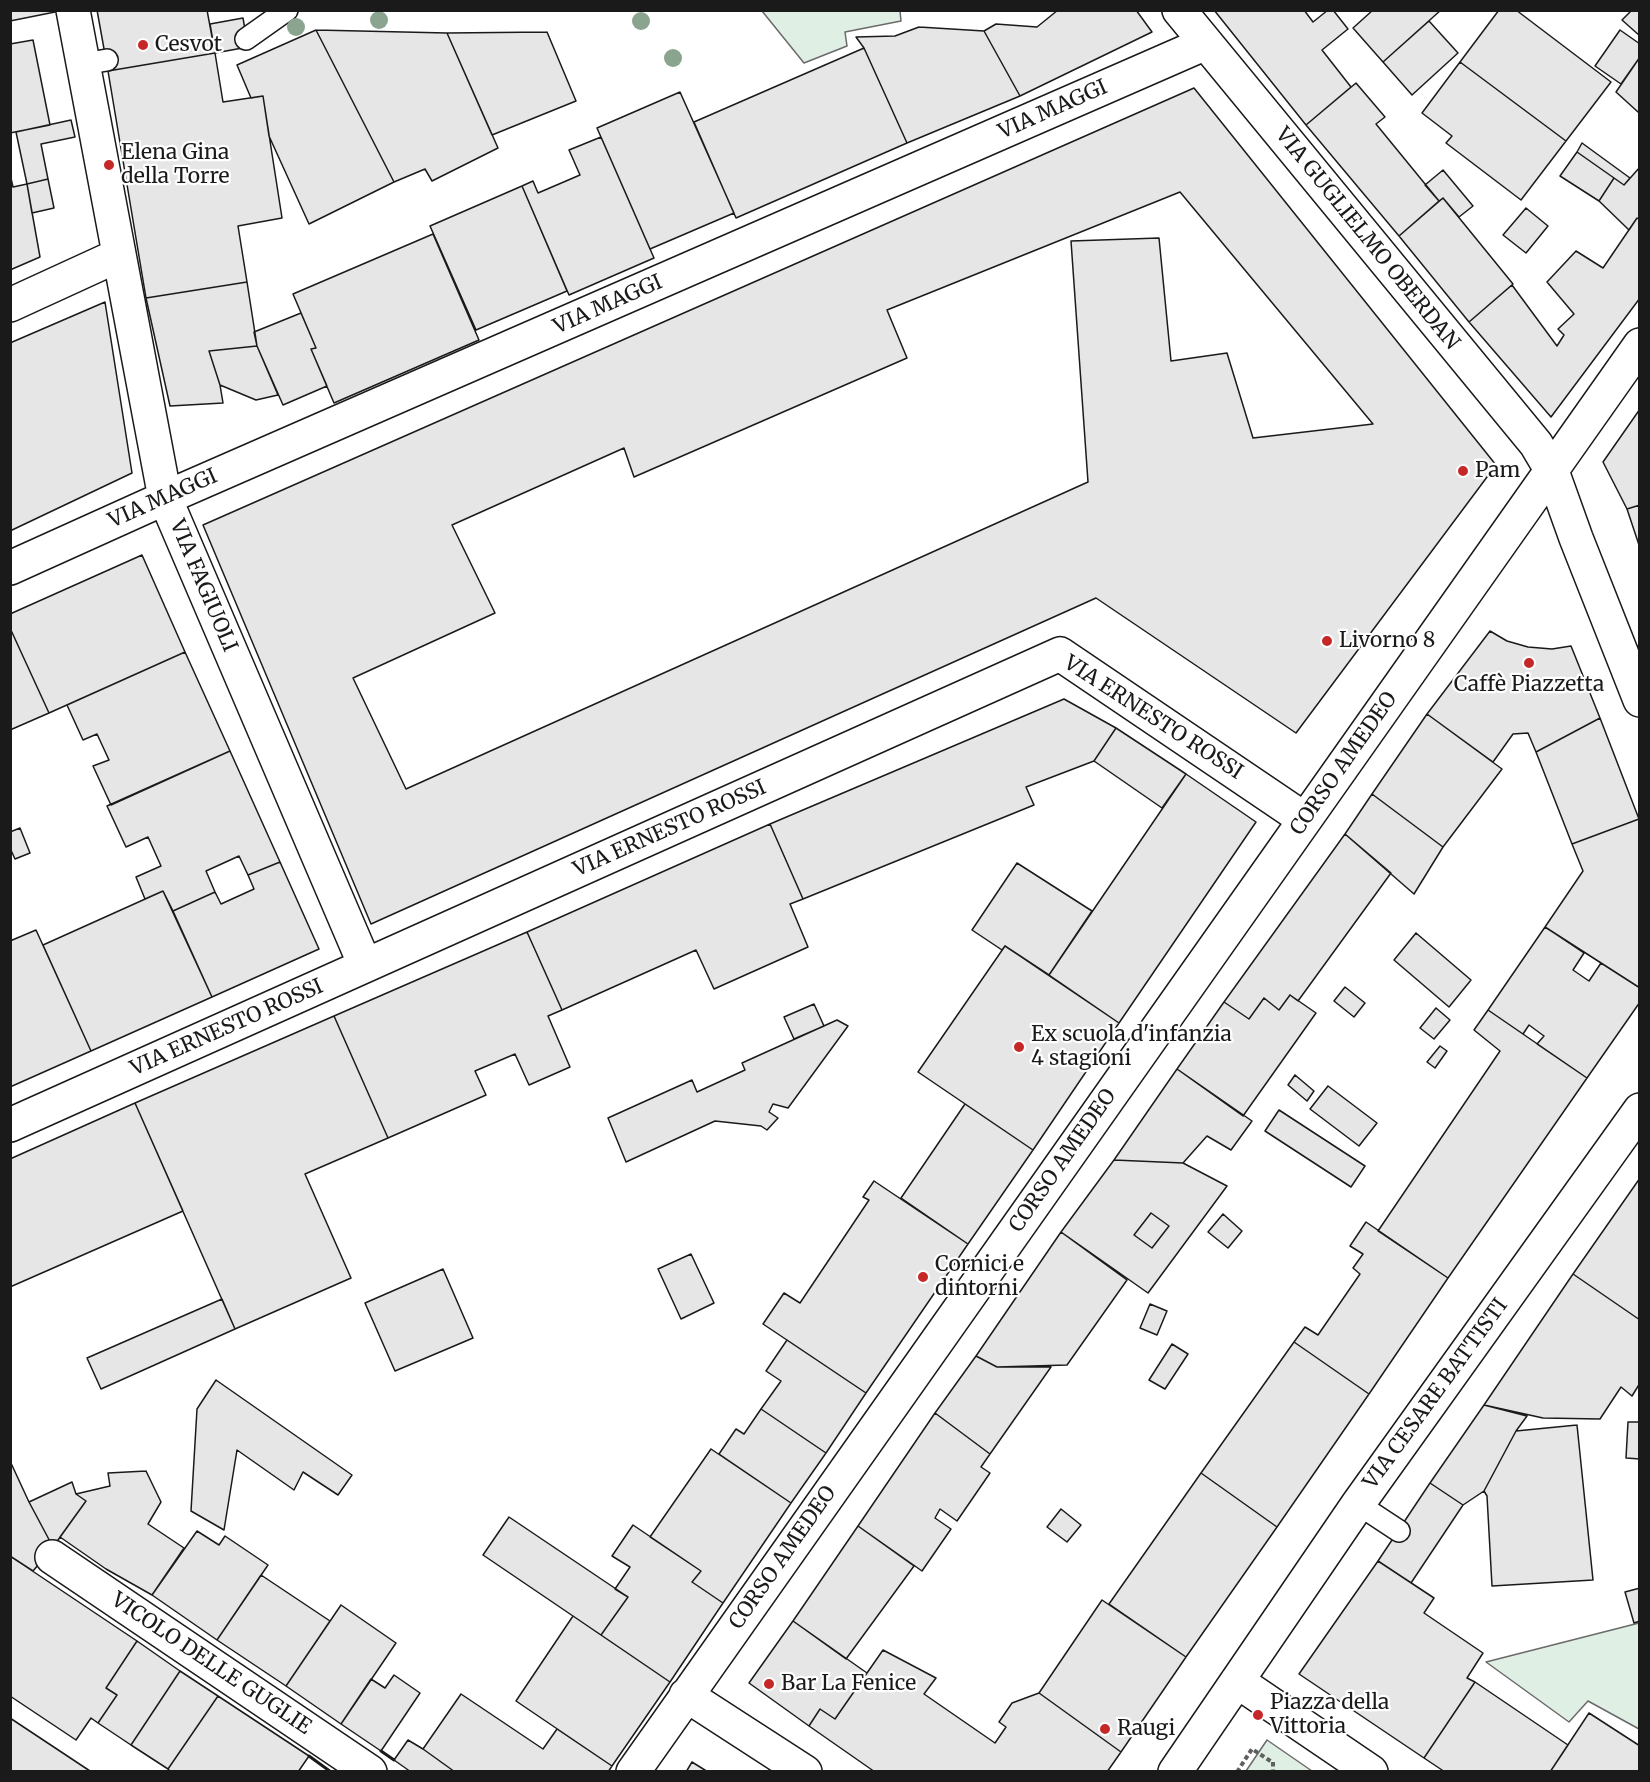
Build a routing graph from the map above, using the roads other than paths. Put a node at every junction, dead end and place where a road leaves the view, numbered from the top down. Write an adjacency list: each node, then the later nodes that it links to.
1 (73, 10): 6 (street, VIA FAGIUOLI)
2 (287, 10): 4 (lane)
3 (1179, 10): 5 (street, VIA GUGLIELMO OBERDAN)
4 (246, 39)
5 (1206, 44): 9 (street, VIA GUGLIELMO OBERDAN); 10 (street, VIA MAGGI)
6 (119, 255): 7 (street); 10 (street, VIA FAGIUOLI)
7 (10, 305)
8 (1640, 345): 9 (street, CORSO AMEDEO)
9 (1552, 471): 12 (street, VIA GUGLIELMO OBERDAN); 13 (street, CORSO AMEDEO)
10 (165, 498): 11 (street, VIA MAGGI); 14 (street, VIA FAGIUOLI)
11 (10, 568)
12 (1640, 700)
13 (1304, 819): 14 (street, VIA ERNESTO ROSSI); 21 (street, CORSO AMEDEO)
14 (365, 965): 16 (street, VIA ERNESTO ROSSI)
15 (1640, 1110): 17 (street, VIA CESARE BATTISTI)
16 (10, 1125)
17 (1358, 1504): 18 (lane); 20 (street, VIA CESARE BATTISTI)
18 (1399, 1531)
19 (52, 1557): 22 (street, VICOLO DELLE GUGLIE)
20 (1237, 1681): 25 (street); 26 (street)
21 (686, 1695): 23 (street, CORSO AMEDEO); 24 (street)
22 (370, 1772)
23 (633, 1772)
24 (805, 1772)
25 (1175, 1772)
26 (1371, 1772)

